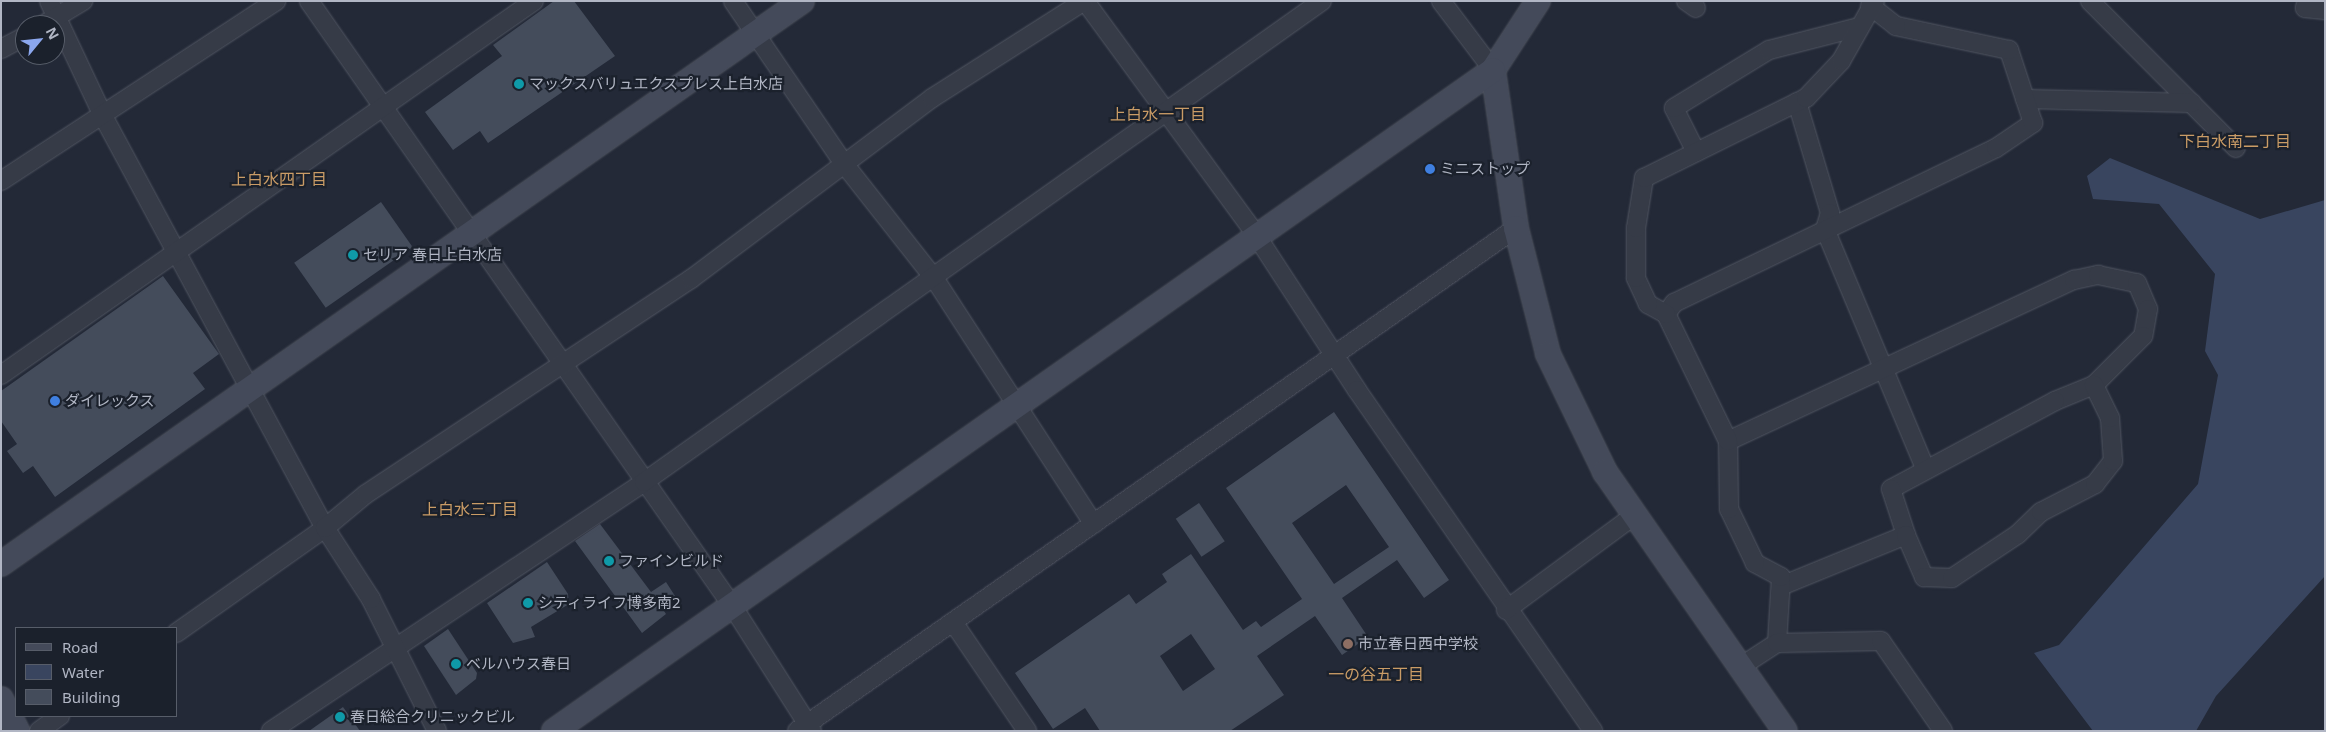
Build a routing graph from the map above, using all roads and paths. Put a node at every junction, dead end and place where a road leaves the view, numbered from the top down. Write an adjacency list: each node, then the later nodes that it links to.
1 (49, 1): 16 (street)
2 (83, 1): 17 (street)
3 (276, 1): 29 (street)
4 (309, 1): 27 (street)
5 (534, 1): 27 (street)
6 (733, 1): 19 (street)
7 (802, 1): 19 (street)
8 (1085, 1): 28 (street); 32 (street)
9 (1322, 1): 28 (street)
10 (1441, 1): 23 (street)
11 (1538, 1): 23 (street)
12 (2090, 1): 26 (street)
13 (2307, 1): 15 (street)
14 (1873, 4): 18 (street); 24 (street)
15 (2325, 10)
16 (49, 15)
17 (60, 15)
18 (1859, 27): 25 (street); 31 (street)
19 (757, 34): 32 (street); 36 (street)
20 (15, 42): 21 (street)
21 (1, 50)
22 (65, 50): 29 (street)
23 (1493, 70): 34 (street); 37 (street)
24 (2025, 99): 26 (street); 35 (street)
25 (1798, 102): 31 (street); 35 (street)
26 (2192, 103): 30 (street)
27 (381, 110): 36 (street); 38 (street)
28 (1166, 113): 37 (street); 39 (street)
29 (103, 116): 33 (street); 38 (street)
30 (2236, 148)
31 (1696, 152): 40 (street)
32 (845, 164): 39 (street); 42 (street)
33 (1, 181)
34 (1516, 228): 41 (street); 51 (street)
35 (1825, 228): 40 (street); 43 (street)
36 (471, 235): 42 (street); 46 (street)
37 (1256, 235): 41 (street); 47 (street)
38 (176, 253): 44 (street); 46 (street)
39 (934, 278): 47 (street); 50 (street)
40 (1666, 314): 48 (street)
41 (1335, 357): 52 (street); 58 (street)
42 (561, 367): 50 (street); 53 (street)
43 (1882, 368): 45 (street); 48 (street); 49 (street)
44 (1, 375)
45 (2094, 386): 49 (street); 54 (street)
46 (250, 390): 53 (street); 55 (street)
47 (1016, 406): 52 (street); 57 (street)
48 (1728, 442): 56 (street)
49 (1926, 470): 54 (street)
50 (644, 482): 57 (street); 62 (street)
51 (1635, 515): 58 (street); 63 (street)
52 (1094, 524): 59 (street)
53 (325, 528): 60 (street); 62 (street)
54 (1906, 535): 56 (street)
55 (1, 564)
56 (1781, 586): 61 (street)
57 (732, 607): 66 (street); 71 (street)
58 (1506, 610): 73 (street)
59 (952, 622): 66 (street); 72 (street)
60 (178, 633)
61 (1777, 643): 63 (street); 75 (street)
62 (395, 651): 69 (street); 70 (street)
63 (1740, 667): 74 (street)
64 (1, 700): 67 (street)
65 (59, 717): 68 (street)
66 (805, 728)
67 (17, 731)
68 (39, 731)
69 (271, 731)
70 (437, 731)
71 (554, 731)
72 (1027, 731)
73 (1593, 731)
74 (1785, 731)
75 (1943, 731)

